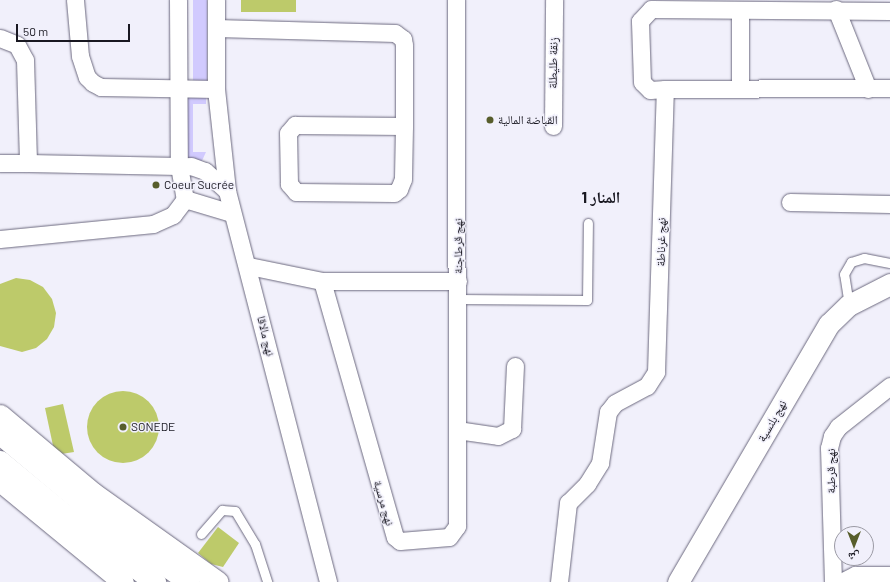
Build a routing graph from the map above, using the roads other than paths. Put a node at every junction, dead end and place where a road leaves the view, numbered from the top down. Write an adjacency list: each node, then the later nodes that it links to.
1 (74, 0): 11 (street)
2 (178, 0): 11 (street)
3 (216, 0): 9 (street, نهج مالاقا)
4 (456, 0): 32 (street, نهج قرطاجنة)
5 (554, 0): 18 (street, زنقة طليطلة)
6 (836, 9): 7 (street); 8 (street); 12 (street)
7 (740, 10): 15 (street); 16 (street)
8 (890, 11)
9 (216, 28): 14 (street, نهج مالاقا); 17 (street)
10 (0, 38): 20 (street)
11 (176, 88): 14 (street); 21 (street)
12 (868, 88): 13 (street); 16 (street)
13 (890, 88)
14 (216, 89): 22 (street, نهج مالاقا)
15 (665, 89): 16 (street); 51 (street, نهج غرناطة)
16 (740, 89)
17 (404, 126): 17 (street)
18 (553, 126)
19 (0, 163): 20 (street)
20 (28, 163): 21 (street)
21 (179, 166): 22 (street); 23 (street)
22 (227, 191): 26 (street, نهج مالاقا)
23 (185, 199): 26 (street); 28 (street)
24 (790, 202): 25 (street)
25 (890, 204)
26 (231, 213): 30 (street, نهج مالاقا)
27 (588, 223): 34 (lane)
28 (0, 239)
29 (890, 263): 35 (lane)
30 (248, 266): 31 (street, نهج قرطاجنة); 50 (street, نهج مالاقا)
31 (322, 281): 32 (street, نهج قرطاجنة); 39 (street, نهج مرسية)
32 (458, 281): 34 (street, نهج مرسية)
33 (890, 284): 35 (street, نهج بلنسية)
34 (457, 299): 39 (street, نهج مرسية)
35 (849, 305): 52 (street, نهج بلنسية)
36 (515, 366): 39 (street)
37 (890, 386): 53 (street, نهج قرطبة)
38 (0, 415): 48 (street)
39 (457, 430)
40 (0, 434): 47 (street)
41 (0, 461): 46 (street)
42 (0, 481): 45 (street)
43 (201, 534): 49 (lane)
44 (890, 575): 54 (street)
45 (124, 582)
46 (155, 582)
47 (189, 582)
48 (218, 582)
49 (267, 582)
50 (328, 582)
51 (559, 582)
52 (678, 582)
53 (833, 582)
54 (841, 582)

